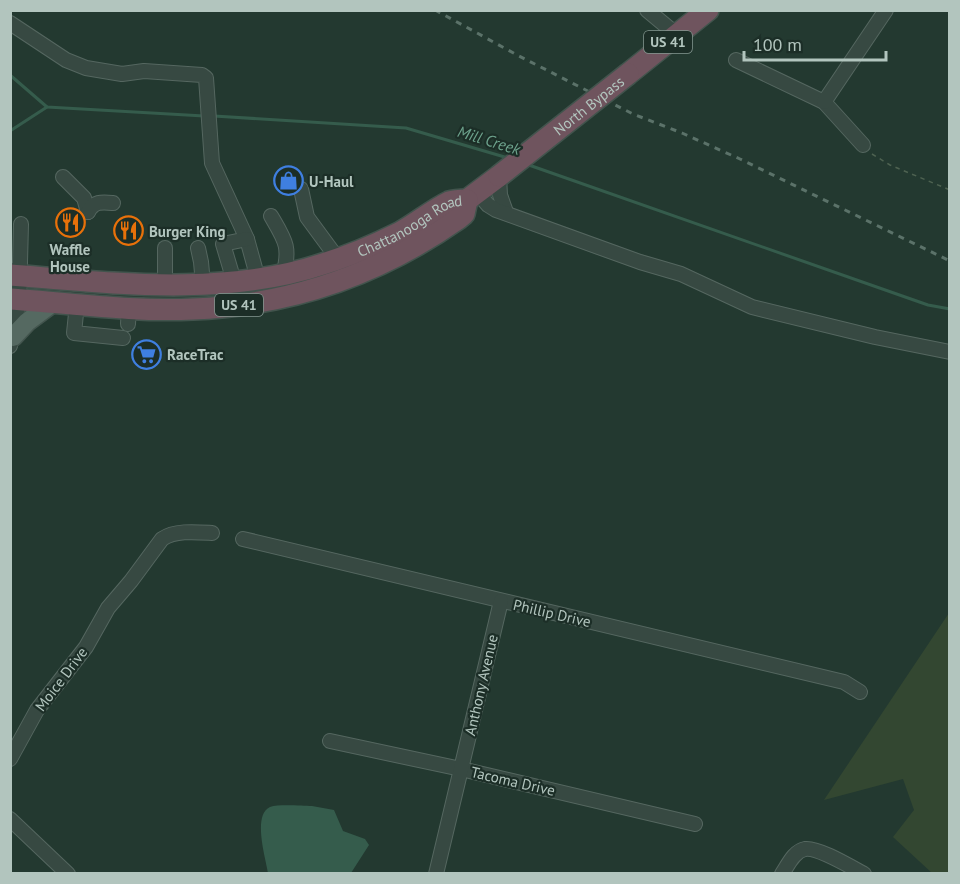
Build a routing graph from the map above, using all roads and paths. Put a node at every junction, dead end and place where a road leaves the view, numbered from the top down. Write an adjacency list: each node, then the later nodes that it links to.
1 (647, 10): 5 (street)
2 (708, 10): 5 (highway, North Bypass / US 41)
3 (886, 10): 7 (street)
4 (10, 23): 18 (street)
5 (677, 35): 9 (highway, North Bypass / US 41, bridge)
6 (736, 60): 7 (street)
7 (824, 102): 8 (street)
8 (863, 145): 12 (path)
9 (499, 176): 13 (highway, North Bypass / US 41); 15 (street)
10 (63, 177): 14 (street)
11 (301, 189): 21 (street)
12 (950, 190)
13 (472, 196): 15 (street, Chattanooga Road); 21 (highway, Chattanooga Road / US 41); 30 (highway, Chattanooga Road / US 41)
14 (84, 198): 14 (street)
15 (506, 212): 33 (street, Chattanooga Road)
16 (272, 216): 23 (street)
17 (21, 224): 22 (street)
18 (247, 239): 24 (street); 25 (street)
19 (198, 248): 26 (street)
20 (165, 249): 27 (street)
21 (340, 259): 23 (highway, Chattanooga Road / US 41)
22 (15, 265): 27 (highway, Chattanooga Road / US 41); 28 (street)
23 (282, 275): 24 (highway, Chattanooga Road / US 41)
24 (258, 279): 25 (highway, Chattanooga Road / US 41)
25 (234, 281): 26 (highway, Chattanooga Road / US 41)
26 (203, 284): 27 (highway, Chattanooga Road / US 41)
27 (165, 285)
28 (15, 300): 29 (highway, Chattanooga Road / US 41); 32 (street)
29 (54, 302): 30 (highway, Chattanooga Road / US 41); 32 (main road)
30 (77, 304): 31 (street)
31 (123, 338)
32 (12, 341)
33 (950, 352)
34 (212, 533): 39 (street, Moice Drive)
35 (243, 539): 36 (street, Phillip Drive)
36 (501, 601): 37 (street, Phillip Drive); 40 (street, Anthony Avenue)
37 (860, 692)
38 (330, 741): 40 (street, Tacoma Drive)
39 (10, 759)
40 (461, 769): 42 (street, Tacoma Drive); 44 (street, Anthony Avenue)
41 (10, 819): 43 (street)
42 (695, 824)
43 (68, 873)
44 (436, 873)
45 (782, 873): 46 (street)
46 (864, 873)

